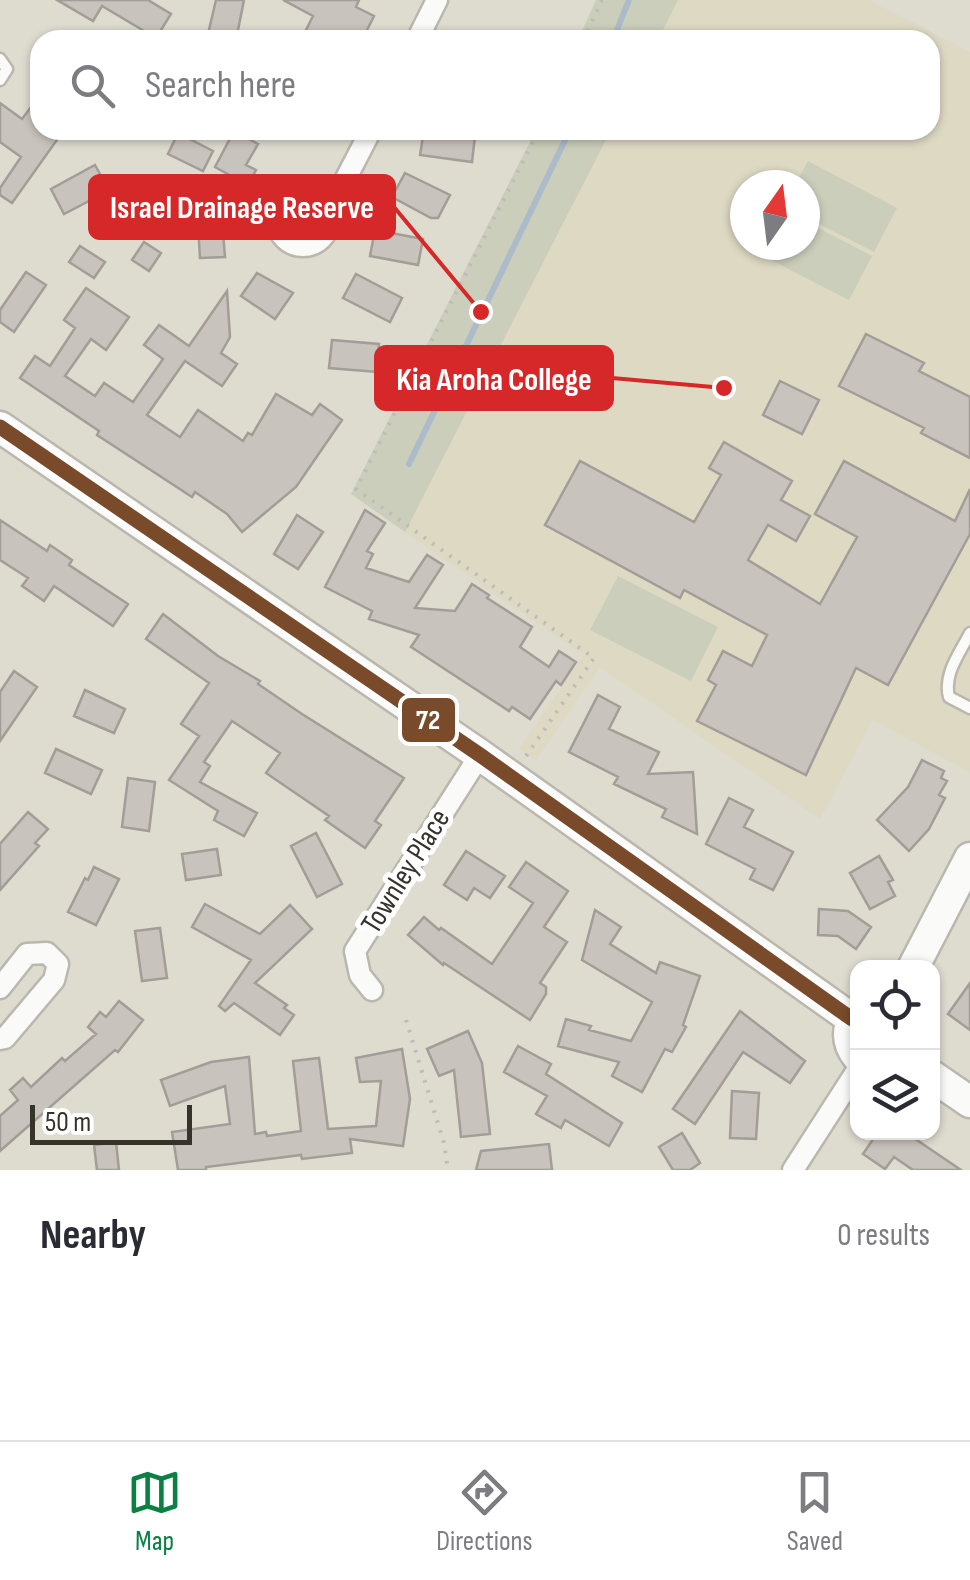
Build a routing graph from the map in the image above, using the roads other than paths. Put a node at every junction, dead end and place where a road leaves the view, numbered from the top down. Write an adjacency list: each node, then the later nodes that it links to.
1 (437, 0): 2 (street)
2 (422, 30)
3 (0, 59): 4 (lane)
4 (0, 80)
5 (365, 140): 6 (street)
6 (322, 202)
7 (0, 427): 10 (main road)
8 (970, 633): 9 (lane)
9 (970, 708)
10 (480, 755): 14 (street, Townley Place); 15 (main road)
11 (970, 858): 12 (main road)
12 (917, 960)
13 (0, 988): 16 (street)
14 (372, 990)
15 (850, 1012)
16 (0, 1039)
17 (850, 1081): 20 (street)
18 (940, 1081): 19 (main road)
19 (970, 1102)
20 (793, 1170)

